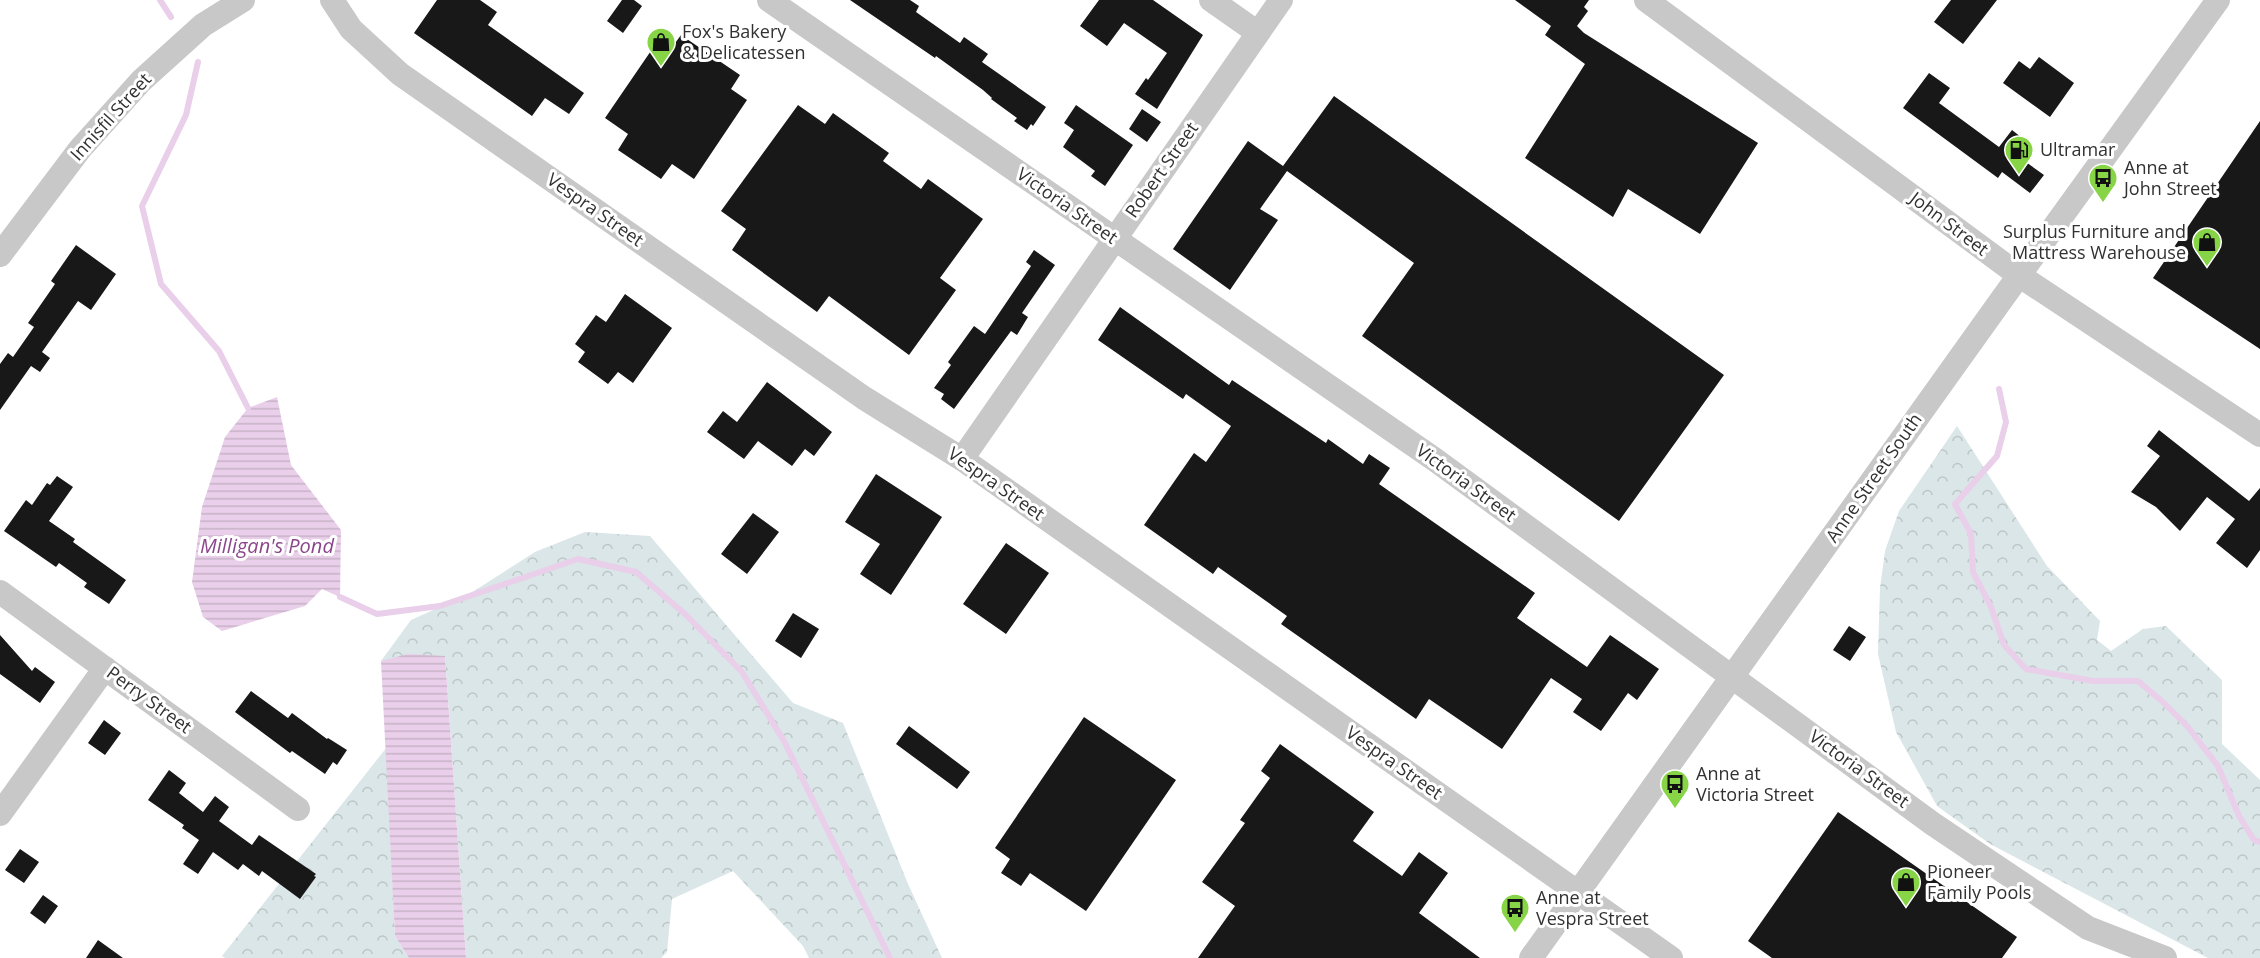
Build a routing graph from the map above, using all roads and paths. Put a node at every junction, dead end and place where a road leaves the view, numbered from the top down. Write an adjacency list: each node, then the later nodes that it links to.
1 (243, 0): 10 (street, Innisfil Street)
2 (332, 0): 13 (street, Vespra Street)
3 (770, 0): 9 (street, Victoria Street)
4 (1211, 0): 8 (street)
5 (1281, 0): 8 (street, Robert Street)
6 (1646, 0): 11 (street, John Street)
7 (2218, 0): 11 (street, Anne Street South)
8 (1258, 33): 9 (street, Robert Street)
9 (1113, 239): 13 (street, Robert Street); 16 (street, Victoria Street)
10 (0, 255)
11 (2020, 276): 12 (street, John Street); 16 (street, Anne Street South)
12 (2260, 435)
13 (962, 459): 19 (street, Vespra Street)
14 (0, 592): 15 (street, Perry Street)
15 (105, 668): 17 (street, Perry Street); 18 (street)
16 (1733, 676): 19 (street, Anne Street South); 22 (street, Victoria Street)
17 (298, 809)
18 (0, 814)
19 (1577, 892): 20 (street, Anne Street South); 21 (street, Vespra Street)
20 (1531, 958)
21 (1671, 958)
22 (2165, 958)

